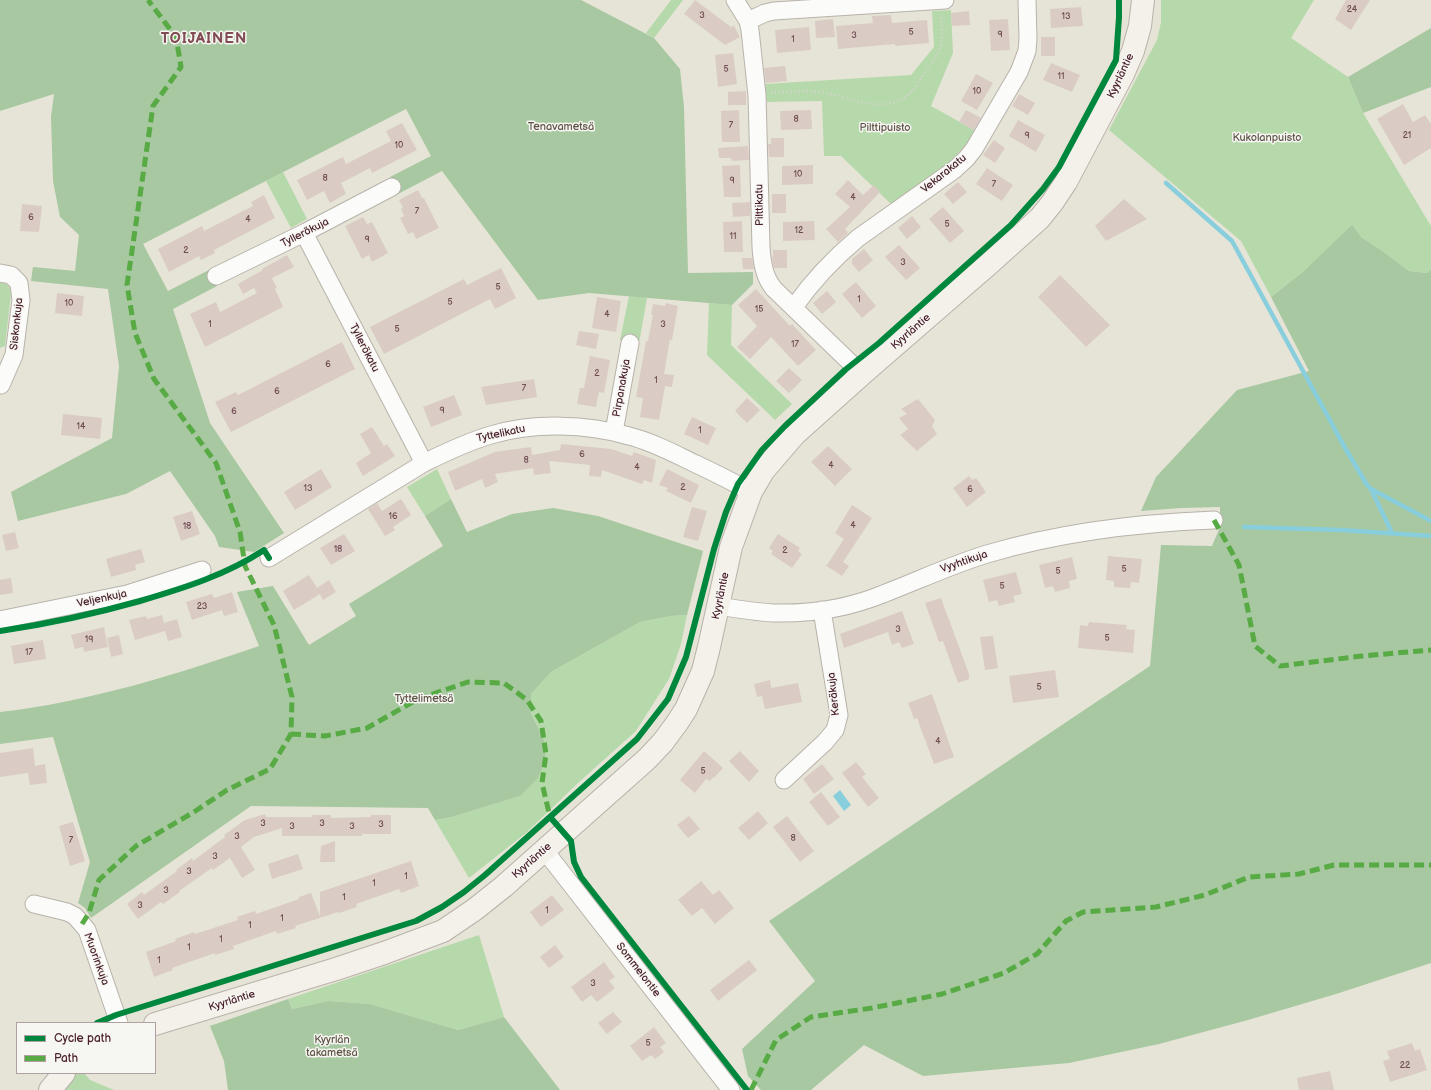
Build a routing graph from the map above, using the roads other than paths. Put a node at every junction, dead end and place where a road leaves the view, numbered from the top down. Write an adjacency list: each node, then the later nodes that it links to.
1 (735, 0): 6 (street, Pilttikatu)
2 (940, 0): 3 (street); 6 (street)
3 (946, 0)
4 (1027, 0): 11 (street, Vekarakatu)
5 (1143, 0): 13 (street, Kyyrläntie)
6 (748, 21): 11 (street, Pilttikatu)
7 (392, 187): 8 (street, Tyllerökuja)
8 (304, 234): 10 (street, Tyllerökuja); 16 (street, Tyllerökatu)
9 (0, 273): 14 (street, Siskonkuja)
10 (216, 276)
11 (794, 307): 13 (street, Pilttikatu)
12 (630, 343): 15 (street, Pirpanakuja)
13 (862, 374): 17 (street, Kyyrläntie)
14 (1, 385)
15 (614, 432): 16 (street, Tyttelikatu); 17 (street, Tyttelikatu)
16 (424, 463): 19 (street, Tyttelikatu)
17 (751, 492): 21 (street, Kyyrläntie)
18 (1214, 520): 22 (street, Vyyhtikuja)
19 (269, 558)
20 (202, 570): 23 (street, Veljenkuja)
21 (719, 606): 22 (street, Vyyhtikuja); 25 (street, Kyyrläntie)
22 (822, 610): 24 (street, Keräkuja)
23 (0, 620)
24 (784, 780)
25 (545, 850): 28 (street, Kyyrläntie); 31 (street, Sommelontie)
26 (34, 904): 27 (street, Muorinkuja)
27 (119, 1022)
28 (156, 1024)
29 (63, 1074): 30 (street)
30 (50, 1090)
31 (731, 1090)

